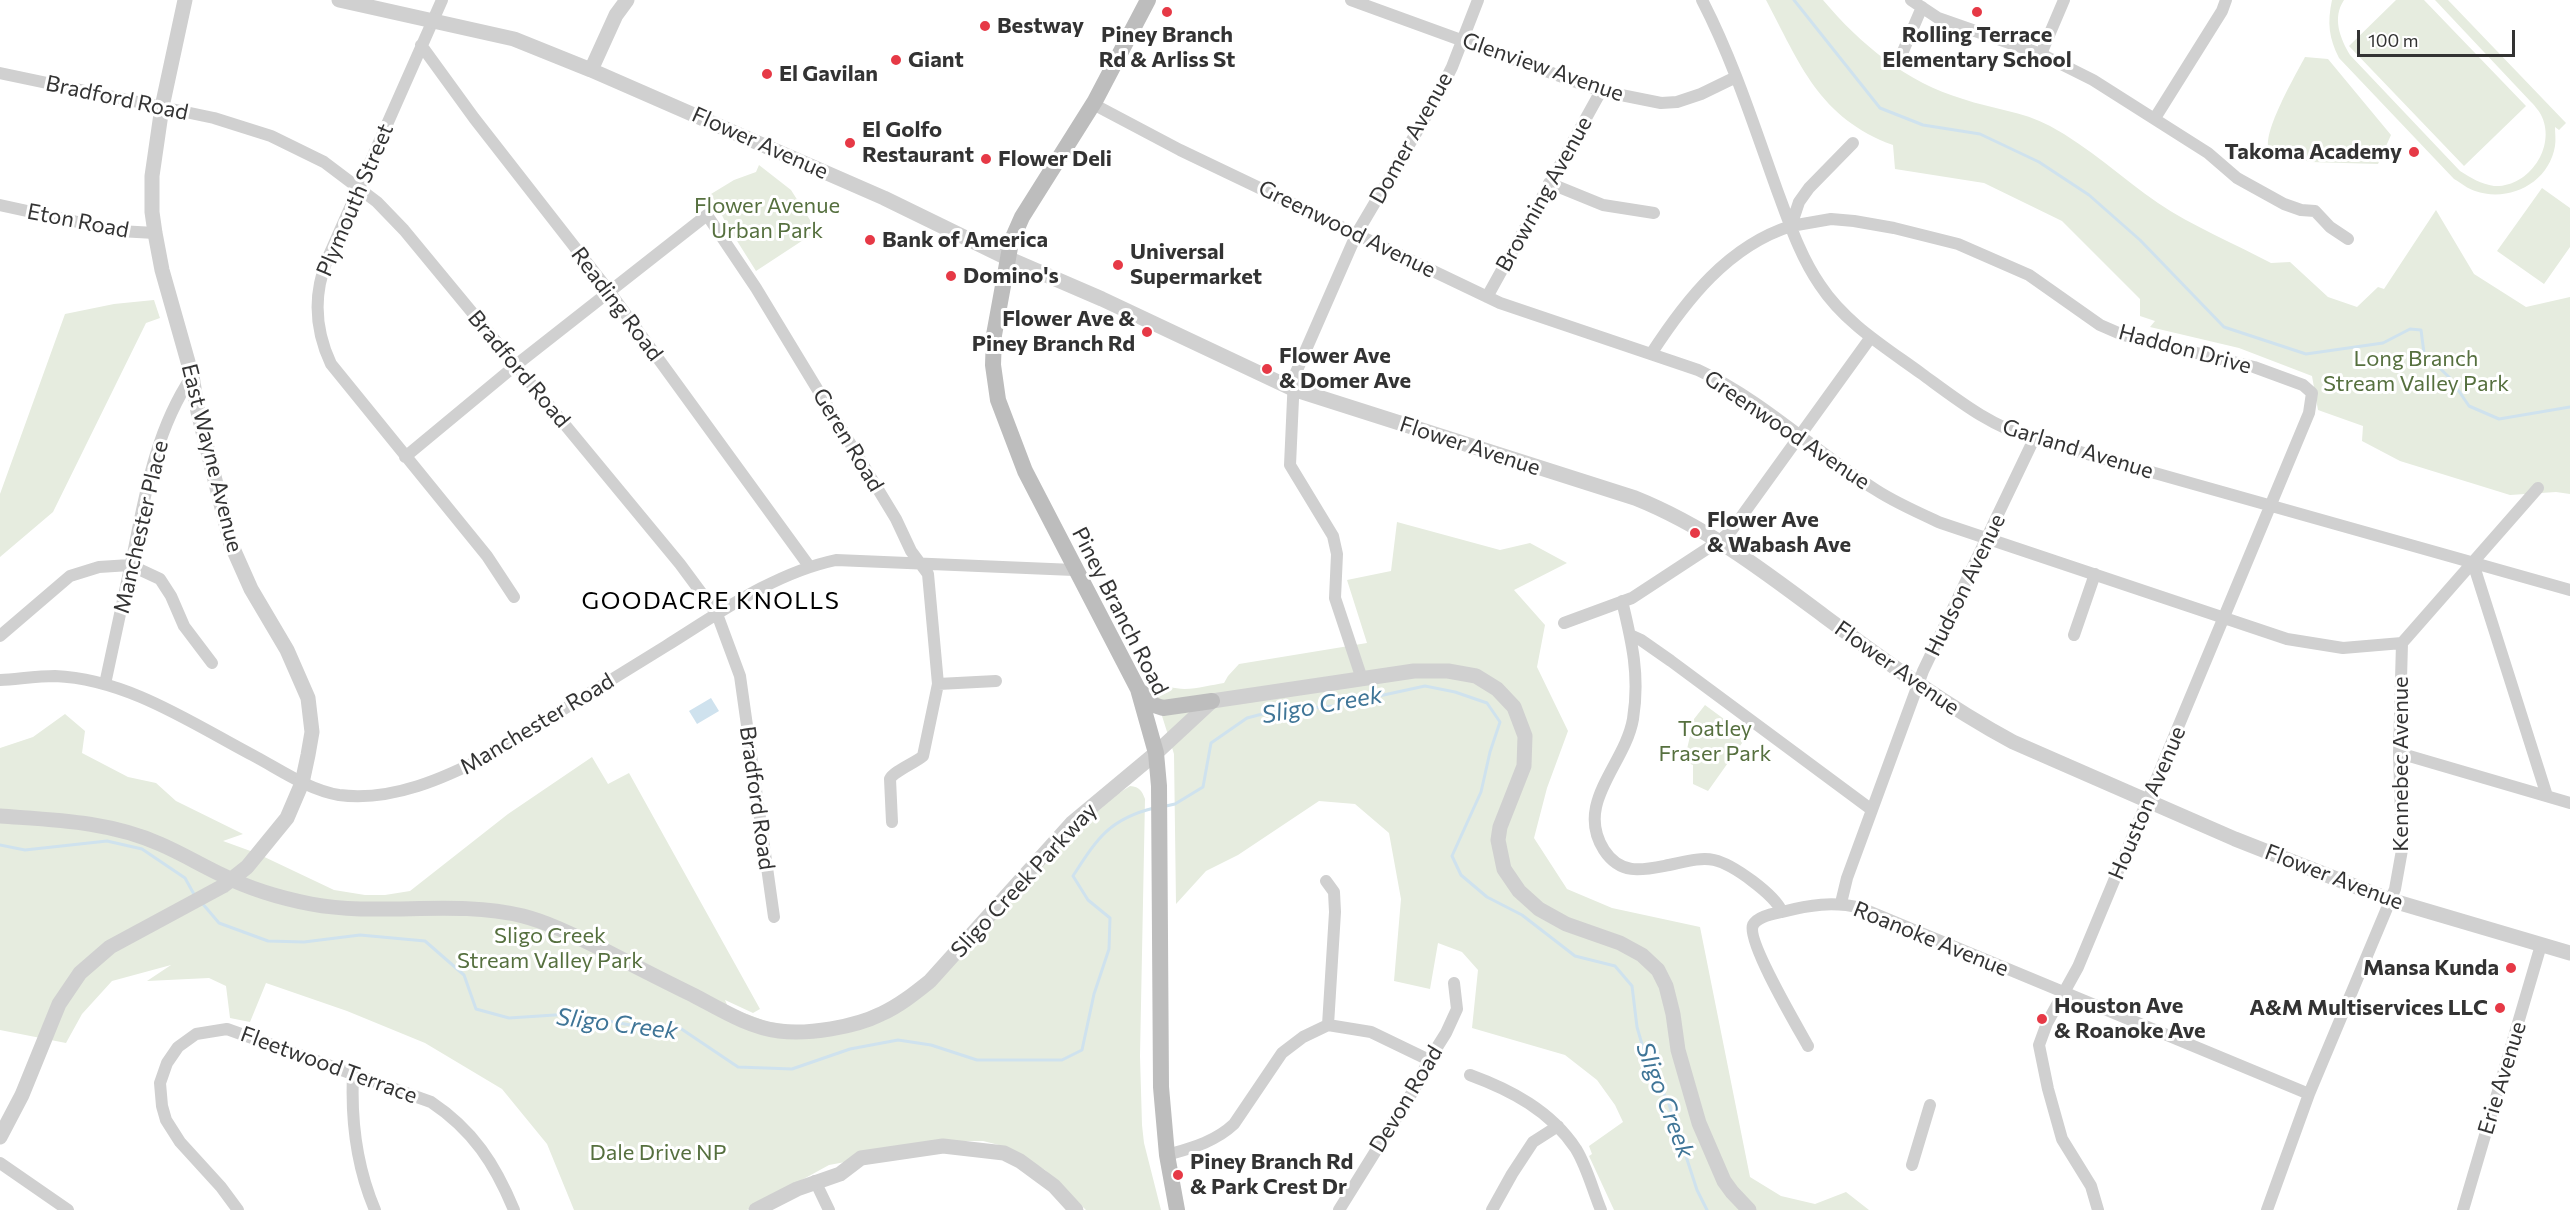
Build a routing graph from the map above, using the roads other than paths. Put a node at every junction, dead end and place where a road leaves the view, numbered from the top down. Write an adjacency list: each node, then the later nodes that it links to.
1 (185, 0): 24 (street, East Wayne Avenue)
2 (339, 0): 13 (street, Flower Avenue)
3 (442, 0): 13 (street, Plymouth Street)
4 (627, 0): 18 (street)
5 (1148, 0): 19 (main road, Piney Branch Road)
6 (1160, 0): 19 (main road, Piney Branch Road)
7 (1351, 0): 14 (street, Glenview Avenue)
8 (1478, 0): 14 (street, Domer Avenue)
9 (1702, 0): 21 (street, Garland Avenue)
10 (2064, 0): 16 (street)
11 (2226, 0): 25 (street)
12 (1917, 4): 16 (street); 17 (street)
13 (432, 21): 15 (street, Plymouth Street); 18 (street, Flower Avenue)
14 (1462, 38): 22 (street, Glenview Avenue); 33 (street, Domer Avenue)
15 (421, 45): 28 (street, Plymouth Street); 36 (street, Reading Road)
16 (2041, 54): 25 (street)
17 (1898, 63)
18 (591, 70): 35 (street, Flower Avenue)
19 (1112, 71): 23 (main road, Piney Branch Road)
20 (0, 73): 24 (street, Bradford Road)
21 (1736, 77): 22 (street, Glenview Avenue); 31 (street, Garland Avenue)
22 (1601, 91): 27 (street, Browning Avenue)
23 (1093, 104): 33 (street, Greenwood Avenue); 35 (main road, Piney Branch Road)
24 (162, 107): 28 (street, Bradford Road); 32 (street, East Wayne Avenue)
25 (2155, 118): 34 (street)
26 (1853, 143): 31 (street)
27 (1549, 183): 30 (street); 37 (street, Browning Avenue)
28 (358, 186): 40 (street, Bradford Road); 46 (street, Plymouth Street)
29 (0, 205): 32 (street, Eton Road)
30 (1654, 213)
31 (1791, 226): 38 (street, Garland Avenue); 39 (street, Haddon Drive); 43 (street, Haddon Drive)
32 (155, 233): 41 (street, East Wayne Avenue)
33 (1357, 233): 37 (street, Greenwood Avenue); 42 (street, Domer Avenue)
34 (2348, 239)
35 (1007, 258): 42 (street, Flower Avenue); 55 (main road, Piney Branch Road)
36 (609, 291): 40 (street); 51 (street, Geren Road); 54 (street, Reading Road)
37 (1487, 297): 39 (street, Greenwood Avenue)
38 (1871, 337): 44 (street); 45 (street, Garland Avenue)
39 (1650, 354): 44 (street, Greenwood Avenue)
40 (516, 365): 46 (street); 60 (street, Bradford Road)
41 (192, 376): 53 (street, Manchester Place); 78 (street, East Wayne Avenue)
42 (1293, 389): 50 (street, Flower Avenue); 68 (street, Domer Avenue)
43 (2312, 393): 48 (street, Houston Avenue)
44 (1800, 435): 49 (street, Greenwood Avenue); 50 (street)
45 (2034, 439): 48 (street, Garland Avenue); 49 (street, Hudson Avenue)
46 (405, 457): 58 (street, Plymouth Street)
47 (2538, 488): 52 (street, Kennebec Avenue)
48 (2270, 506): 52 (street, Garland Avenue); 61 (street, Houston Avenue)
49 (1989, 537): 56 (street, Greenwood Avenue); 73 (street, Hudson Avenue)
50 (1719, 541): 59 (street); 73 (street, Flower Avenue)
51 (922, 563): 54 (street, Manchester Road); 55 (street, Manchester Road); 72 (street, Geren Road)
52 (2474, 563): 57 (street, Garland Avenue); 66 (street, Kennebec Avenue); 79 (street)
53 (130, 566): 65 (street); 67 (street); 71 (street, Manchester Place)
54 (809, 566): 60 (street, Manchester Road)
55 (1074, 570): 74 (main road, Piney Branch Road)
56 (2095, 574): 61 (street, Greenwood Avenue); 64 (street)
57 (2570, 590)
58 (514, 597)
59 (1622, 602): 62 (street); 63 (street)
60 (717, 614): 78 (street, Manchester Road); 90 (street, Bradford Road)
61 (2224, 618): 66 (street, Greenwood Avenue); 81 (street, Houston Avenue)
62 (1564, 623)
63 (1630, 635): 82 (street); 89 (street)
64 (2074, 635)
65 (0, 636)
66 (2402, 643): 77 (street, Kennebec Avenue)
67 (212, 663)
68 (1362, 679): 75 (street); 119 (street)
69 (0, 680): 71 (street, Manchester Road)
70 (996, 681): 72 (street)
71 (105, 684): 78 (street, Manchester Road)
72 (938, 684): 84 (street, Geren Road)
73 (1918, 685): 81 (street, Flower Avenue); 82 (street, Hudson Avenue)
74 (1138, 689): 75 (main road); 76 (main road, Piney Branch Road)
75 (1212, 701): 76 (street, Sligo Creek Parkway)
76 (1156, 753): 85 (street, Sligo Creek Parkway); 104 (main road, Piney Branch Road)
77 (2399, 753): 79 (street); 87 (street, Kennebec Avenue)
78 (302, 783): 85 (street, East Wayne Avenue)
79 (2547, 796): 80 (street)
80 (2569, 799)
81 (2148, 801): 87 (street, Flower Avenue); 94 (street, Houston Avenue)
82 (1872, 810): 88 (street, Hudson Avenue)
83 (0, 816): 85 (street, Sligo Creek Parkway)
84 (892, 822)
85 (232, 880): 103 (street, East Wayne Avenue)
86 (1326, 880): 95 (street)
87 (2390, 900): 91 (street, Flower Avenue); 100 (street, Kennebec Avenue)
88 (1841, 903): 89 (street, Roanoke Avenue); 94 (street, Roanoke Avenue)
89 (1782, 912): 96 (street)
90 (774, 917)
91 (2541, 945): 92 (street, Flower Avenue); 122 (street, Erie Avenue)
92 (2570, 953)
93 (1454, 983): 97 (street, Devon Road)
94 (2063, 992): 100 (street, Roanoke Avenue); 120 (street, Houston Avenue)
95 (1328, 1025): 97 (street); 104 (street)
96 (1808, 1046)
97 (1429, 1060): 116 (street, Devon Road)
98 (353, 1075): 109 (street, Fleetwood Terrace); 110 (street); 111 (street, Fleetwood Terrace)
99 (1470, 1075): 102 (street)
100 (2309, 1094): 121 (street, Kennebec Avenue)
101 (1930, 1105): 106 (street)
102 (1558, 1126): 117 (street); 118 (street)
103 (0, 1137)
104 (1167, 1155): 115 (main road, Piney Branch Road)
105 (0, 1163): 108 (street)
106 (1912, 1165)
107 (818, 1180): 112 (street); 113 (street); 114 (street)
108 (68, 1210)
109 (238, 1210)
110 (375, 1210)
111 (514, 1210)
112 (756, 1210)
113 (829, 1210)
114 (1076, 1210)
115 (1177, 1210)
116 (1339, 1210)
117 (1492, 1210)
118 (1601, 1210)
119 (1749, 1210)
120 (2098, 1210)
121 (2267, 1210)
122 (2463, 1210)

